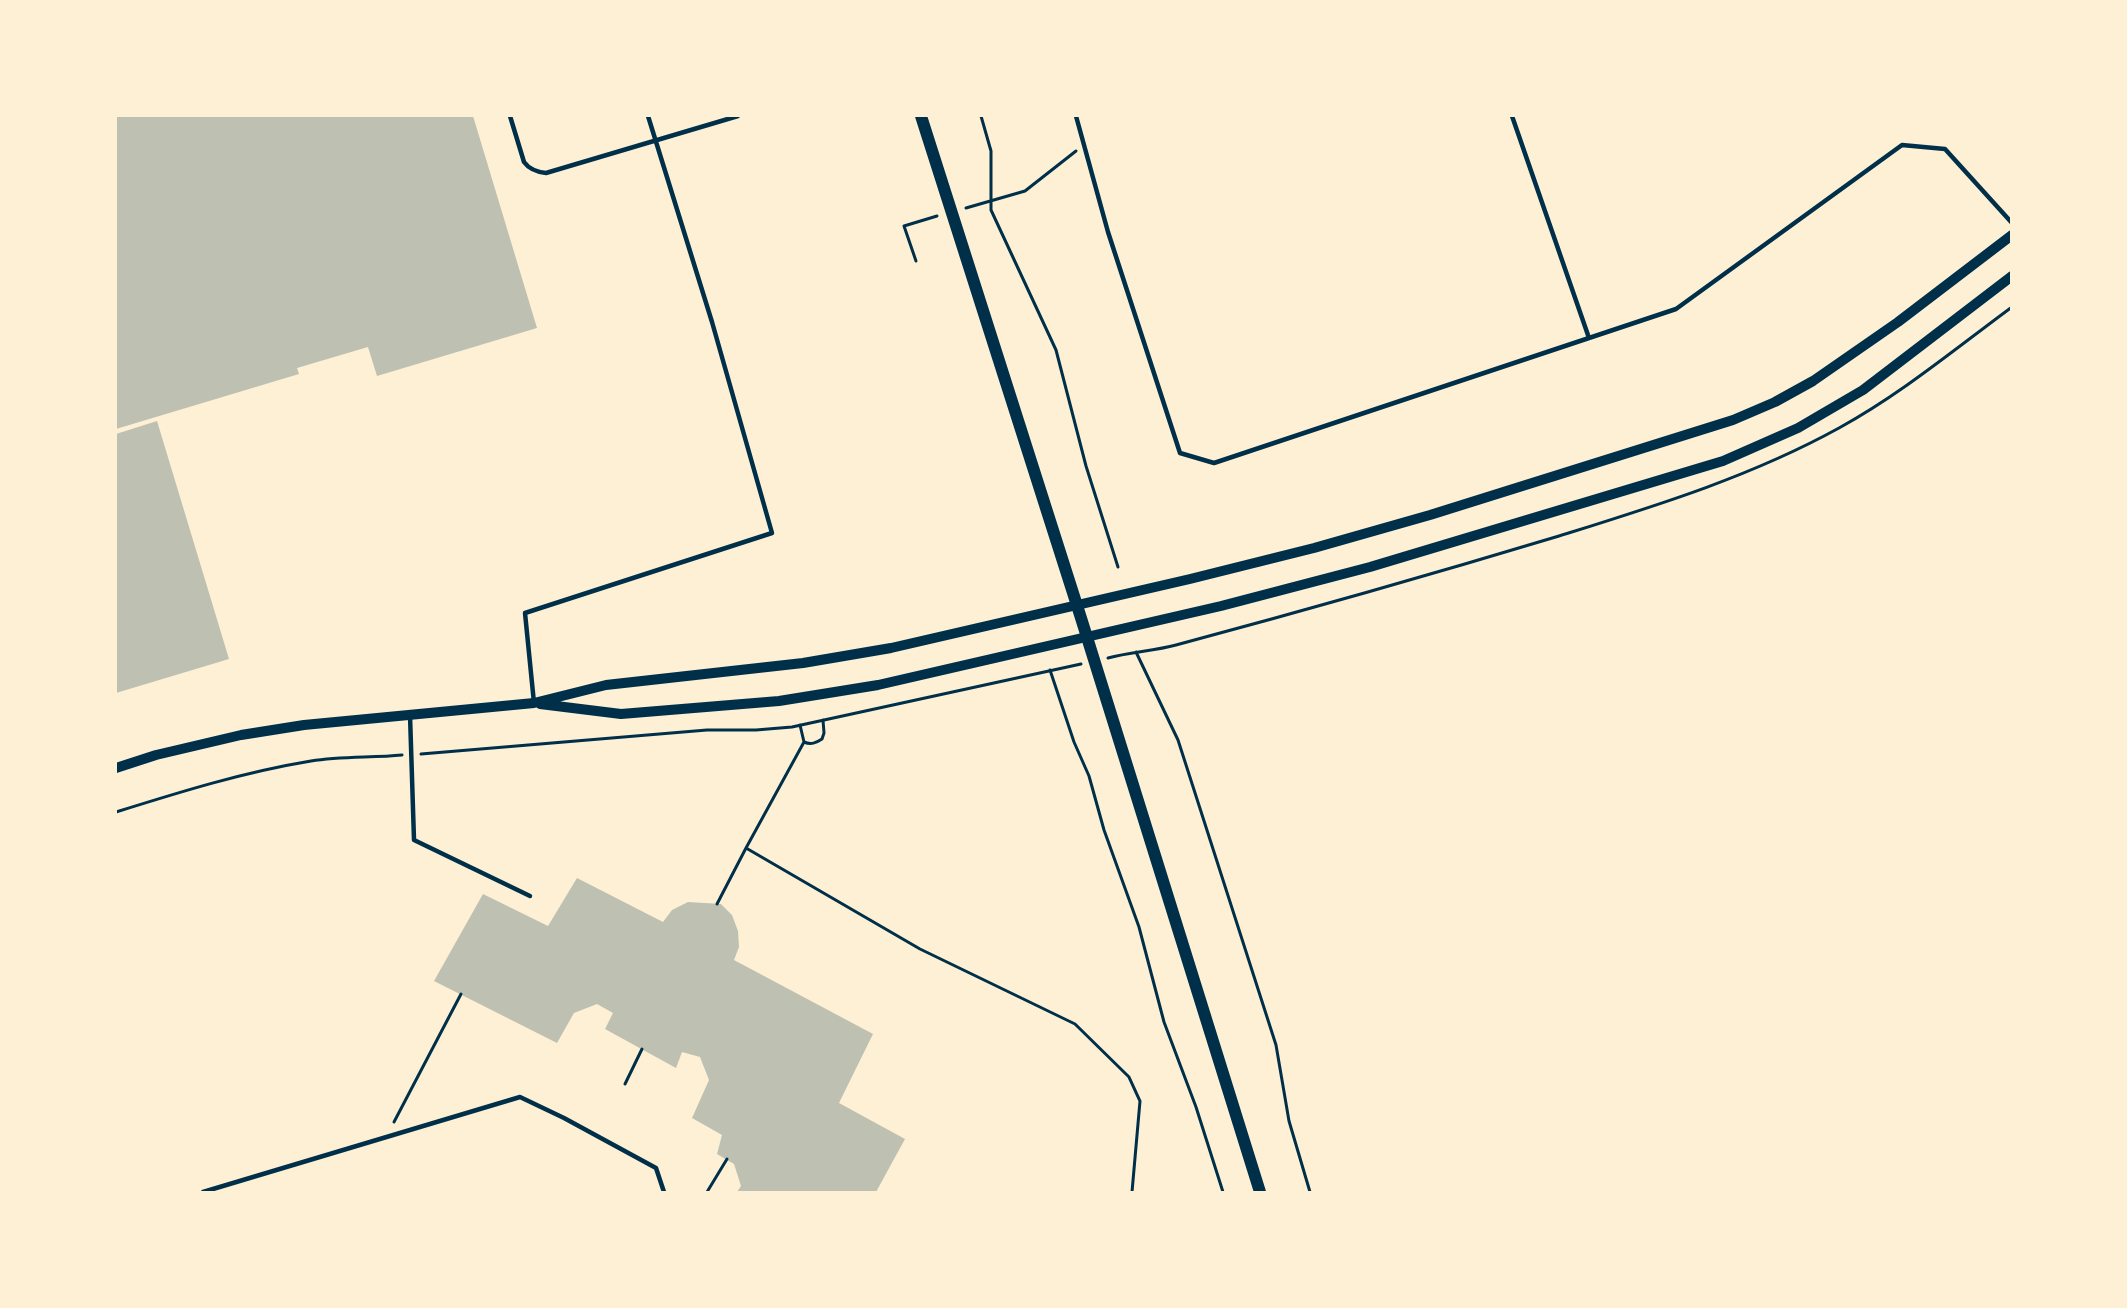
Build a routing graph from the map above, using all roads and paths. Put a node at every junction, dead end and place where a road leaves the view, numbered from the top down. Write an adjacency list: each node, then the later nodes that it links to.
1 (510, 116): 8 (lane)
2 (648, 116): 8 (lane)
3 (738, 116): 8 (lane)
4 (921, 116): 18 (main road)
5 (981, 116): 17 (path)
6 (1076, 116): 9 (lane)
7 (1512, 116): 16 (lane)
8 (655, 141): 22 (lane)
9 (1085, 145): 10 (path); 16 (lane)
10 (1025, 191)
11 (2012, 223): 16 (lane)
12 (904, 226): 14 (path)
13 (2012, 236): 18 (street)
14 (916, 261)
15 (2012, 276): 19 (street)
16 (1588, 339)
17 (1118, 567)
18 (1077, 605): 19 (main road); 22 (street)
19 (1087, 635): 22 (street); 41 (main road)
20 (1136, 652): 42 (path)
21 (1050, 670): 40 (path)
22 (534, 703): 23 (street)
23 (410, 715): 27 (street); 29 (lane)
24 (823, 720): 26 (path)
25 (800, 725): 26 (path)
26 (804, 742): 28 (path)
27 (116, 768)
28 (746, 848): 30 (path); 39 (path)
29 (530, 896)
30 (717, 904)
31 (461, 994): 34 (path)
32 (642, 1049): 33 (path)
33 (625, 1084)
34 (394, 1122)
35 (726, 1159): 38 (path)
36 (203, 1192): 37 (lane)
37 (664, 1192)
38 (707, 1192)
39 (1132, 1192)
40 (1223, 1192)
41 (1260, 1192)
42 (1310, 1192)

